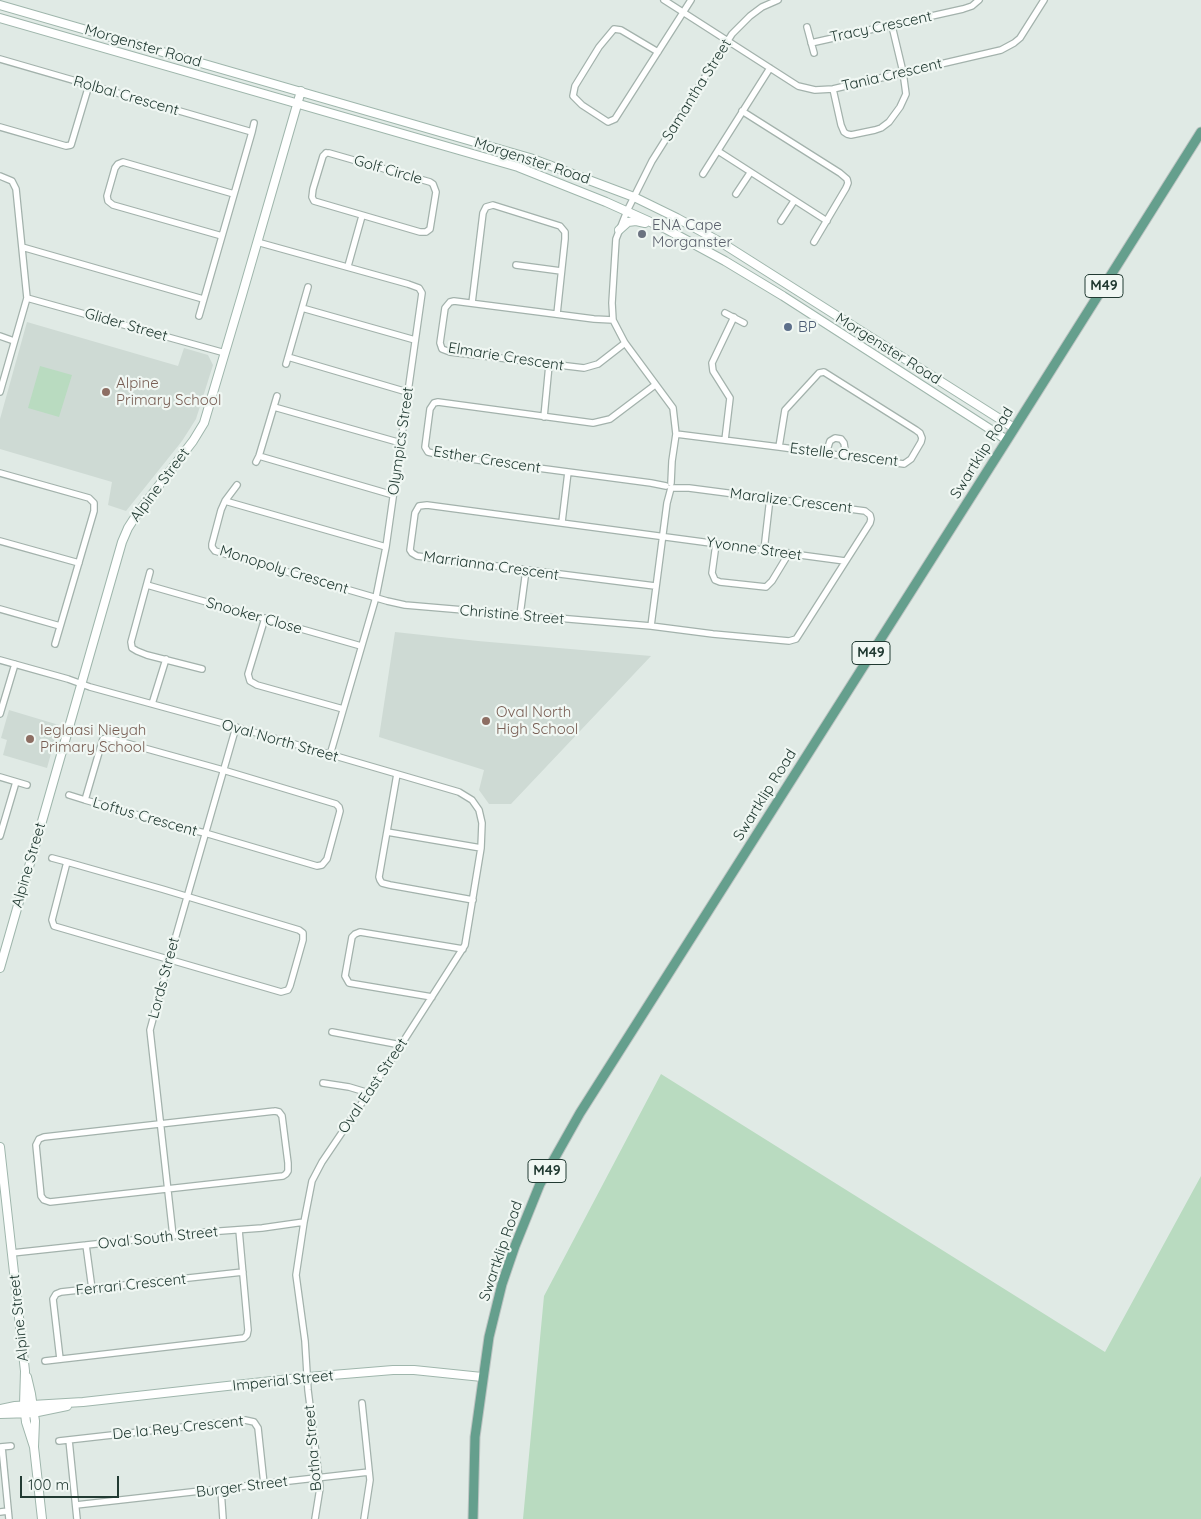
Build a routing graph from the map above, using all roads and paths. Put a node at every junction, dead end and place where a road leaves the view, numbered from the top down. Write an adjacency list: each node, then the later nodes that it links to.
1 (664, 0): 7 (street, Tania Crescent)
2 (691, 0): 7 (street)
3 (778, 0): 11 (street, Samantha Street)
4 (978, 0): 9 (street, Tracy Crescent)
5 (1044, 0): 17 (street, Tania Crescent)
6 (0, 5): 20 (main road, Morgenster Road)
7 (684, 12): 11 (street, Tania Crescent); 13 (street)
8 (0, 18): 21 (main road, Morgenster Road)
9 (892, 26): 12 (street, Tracy Crescent); 17 (street)
10 (807, 27): 12 (street, Tracy Crescent)
11 (728, 40): 16 (street, Tania Crescent); 33 (street, Samantha Street)
12 (811, 43): 14 (street, Tracy Crescent)
13 (658, 52): 13 (street)
14 (814, 53)
15 (0, 59): 18 (street, Rolbal Crescent)
16 (770, 68): 19 (street, Tania Crescent); 22 (street)
17 (903, 72): 19 (street, Tania Crescent); 19 (street)
18 (89, 85): 24 (street); 25 (street, Rolbal Crescent)
19 (833, 89)
20 (300, 91): 21 (main road, Alpine Street); 33 (main road, Morgenster Road)
21 (297, 103): 35 (main road, Morgenster Road); 42 (main road, Alpine Street)
22 (742, 111): 27 (street); 38 (street)
23 (254, 123): 25 (street)
24 (0, 127)
25 (252, 132): 31 (street)
26 (1201, 132): 71 (main road, Swartklip Road / M49)
27 (718, 151): 28 (street); 29 (street)
28 (750, 172): 32 (street); 34 (street)
29 (703, 174)
30 (0, 176): 44 (street)
31 (234, 194): 41 (street); 41 (street)
32 (736, 194)
33 (634, 197): 35 (street, Samantha Street); 71 (main road, Morgenster Road)
34 (794, 201): 37 (street); 38 (street)
35 (627, 211): 39 (main road, Morgenster Road); 40 (street, Samantha Street)
36 (362, 216): 36 (street, Golf Circle); 46 (street)
37 (780, 221)
38 (827, 221): 43 (street)
39 (666, 229): 40 (main road); 74 (main road, Morgenster Road)
40 (619, 230): 57 (street, Samantha Street)
41 (222, 236): 50 (street)
42 (257, 242): 46 (street, Olympics Street); 63 (main road, Alpine Street)
43 (814, 242)
44 (22, 247): 49 (street); 50 (street)
45 (516, 265): 47 (street)
46 (348, 266): 60 (street, Olympics Street)
47 (561, 271): 51 (street); 54 (street)
48 (308, 287): 52 (street)
49 (27, 298): 61 (street); 63 (street, Glider Street)
50 (203, 299): 55 (street)
51 (472, 303): 54 (street, Elmarie Crescent); 64 (street, Elmarie Crescent)
52 (302, 308): 60 (street); 67 (street)
53 (725, 313): 56 (street)
54 (557, 314): 57 (street, Elmarie Crescent)
55 (199, 316)
56 (734, 317): 58 (street); 73 (street)
57 (613, 320): 62 (street)
58 (744, 323)
59 (0, 336): 61 (street)
60 (415, 340): 67 (street, Olympics Street)
61 (14, 341): 66 (street)
62 (625, 343): 64 (street, Elmarie Crescent); 65 (street)
63 (225, 353): 111 (main road, Alpine Street)
64 (550, 365): 70 (street)
65 (656, 384): 70 (street, Esther Crescent); 72 (street)
66 (0, 392)
67 (408, 392): 75 (street, Olympics Street)
68 (277, 396): 69 (street)
69 (274, 407): 75 (street); 83 (street)
70 (544, 416): 79 (street, Esther Crescent)
71 (1014, 428): 74 (main road, Swartklip Road / M49)
72 (676, 434): 73 (street, Estelle Crescent); 82 (street)
73 (725, 440): 76 (street, Estelle Crescent)
74 (1007, 440): 155 (main road, Swartklip Road / M49)
75 (401, 443): 83 (street, Olympics Street)
76 (779, 447): 77 (street, Estelle Crescent); 78 (street, Estelle Crescent)
77 (826, 453): 78 (street, Estelle Crescent); 78 (street)
78 (846, 456)
79 (568, 472): 82 (street, Esther Crescent); 86 (street)
80 (0, 473): 94 (street)
81 (238, 485): 85 (street, Monopoly Crescent)
82 (669, 485): 84 (street, Maralize Crescent); 87 (street)
83 (393, 495): 90 (street, Olympics Street)
84 (770, 498): 91 (street); 93 (street, Maralize Crescent)
85 (225, 500): 90 (street); 99 (street, Monopoly Crescent)
86 (562, 522): 87 (street, Marrianna Crescent); 95 (street, Marrianna Crescent)
87 (662, 536): 89 (street, Yvonne Street); 98 (street)
88 (0, 541): 94 (street)
89 (716, 544): 91 (street, Yvonne Street); 92 (street)
90 (386, 547): 99 (street, Olympics Street)
91 (764, 550): 92 (street, Yvonne Street)
92 (789, 553): 93 (street, Yvonne Street)
93 (845, 561): 104 (street, Maralize Crescent)
94 (79, 562): 103 (street)
95 (526, 570): 98 (street, Marrianna Crescent); 101 (street)
96 (150, 572): 97 (street)
97 (147, 585): 102 (street, Snooker Close); 107 (street)
98 (655, 586): 104 (street)
99 (376, 597): 101 (street, Christine Street); 106 (street, Olympics Street)
100 (0, 609): 103 (street)
101 (520, 615): 104 (street, Christine Street)
102 (264, 618): 106 (street, Snooker Close); 113 (street)
103 (60, 626): 105 (street)
104 (650, 626)
105 (55, 644)
106 (361, 646): 113 (street, Olympics Street)
107 (166, 659): 110 (street); 112 (street)
108 (0, 660): 109 (street, Oval North Street)
109 (15, 664): 111 (street, Oval North Street); 114 (street)
110 (202, 669)
111 (81, 684): 112 (street, Oval North Street); 135 (main road, Alpine Street)
112 (152, 704): 115 (street, Oval North Street)
113 (343, 709): 116 (street, Olympics Street)
114 (0, 714)
115 (236, 727): 116 (street, Oval North Street); 117 (street, Lords Street)
116 (330, 755): 118 (street, Oval North Street)
117 (223, 770): 123 (street, Loftus Crescent); 126 (street, Lords Street); 126 (street, Loftus Crescent)
118 (397, 774): 124 (street, Oval North Street); 125 (street)
119 (0, 777): 120 (street)
120 (16, 782): 121 (street); 127 (street)
121 (27, 785)
122 (69, 795): 123 (street, Loftus Crescent)
123 (85, 800): 126 (street, Loftus Crescent)
124 (476, 805): 128 (street, Oval East Street)
125 (387, 832): 128 (street); 132 (street)
126 (204, 834): 131 (street, Lords Street)
127 (0, 836)
128 (482, 848): 132 (street, Oval East Street)
129 (52, 858): 130 (street)
130 (67, 862): 131 (street); 134 (street)
131 (186, 897): 134 (street, Lords Street); 134 (street)
132 (473, 900): 133 (street, Oval East Street)
133 (463, 949): 136 (street, Oval East Street); 136 (street)
134 (169, 960): 141 (street, Lords Street)
135 (1, 964)
136 (432, 997): 138 (street, Oval East Street)
137 (332, 1032): 138 (street)
138 (401, 1045): 140 (street, Oval East Street)
139 (323, 1083): 140 (street)
140 (369, 1093): 145 (street, Oval East Street)
141 (161, 1123): 143 (street, Lords Street); 143 (street); 143 (street)
142 (0, 1147): 144 (main road, Alpine Street)
143 (167, 1188): 147 (street, Lords Street)
144 (2, 1189): 149 (main road, Alpine Street)
145 (304, 1222): 146 (street, Oval South Street); 154 (street, Oval East Street)
146 (239, 1230): 147 (street, Oval South Street); 150 (street)
147 (173, 1236): 148 (street, Oval South Street)
148 (86, 1245): 149 (street, Oval South Street); 151 (street)
149 (12, 1253): 158 (main road, Alpine Street)
150 (243, 1272): 151 (street, Ferrari Crescent); 152 (street)
151 (92, 1289): 152 (street, Ferrari Crescent)
152 (60, 1359): 153 (street)
153 (45, 1361)
154 (308, 1377): 155 (main road, Imperial Street); 156 (main road, Imperial Street); 169 (street, Botha Street)
155 (482, 1377): 181 (main road, Swartklip Road / M49)
156 (83, 1402): 158 (main road, Imperial Street); 160 (main road, Imperial Street)
157 (362, 1403): 168 (street)
158 (28, 1405): 159 (main road, Imperial Street); 160 (main road, Alpine Street); 162 (main road, Alpine Street)
159 (0, 1409)
160 (34, 1413): 162 (main road, Imperial Street); 167 (main road, Alpine Street)
161 (0, 1414): 162 (main road, Imperial Street)
162 (25, 1414): 167 (main road, Alpine Street)
163 (69, 1440): 164 (street, De la Rey Crescent); 170 (street, De la Rey Crescent); 172 (street)
164 (60, 1441)
165 (11, 1446): 166 (street)
166 (1, 1447): 173 (street)
167 (34, 1447): 176 (main road, Alpine Street)
168 (369, 1472): 169 (street, Burger Street); 180 (street)
169 (319, 1478): 170 (street, Burger Street); 179 (street, Botha Street)
170 (264, 1484): 171 (street, Burger Street)
171 (221, 1490): 172 (street, Burger Street); 178 (street)
172 (76, 1505): 177 (street)
173 (8, 1511): 174 (street); 175 (street)
174 (0, 1512)
175 (9, 1519)
176 (42, 1519)
177 (78, 1519)
178 (223, 1519)
179 (315, 1519)
180 (364, 1519)
181 (473, 1519)

